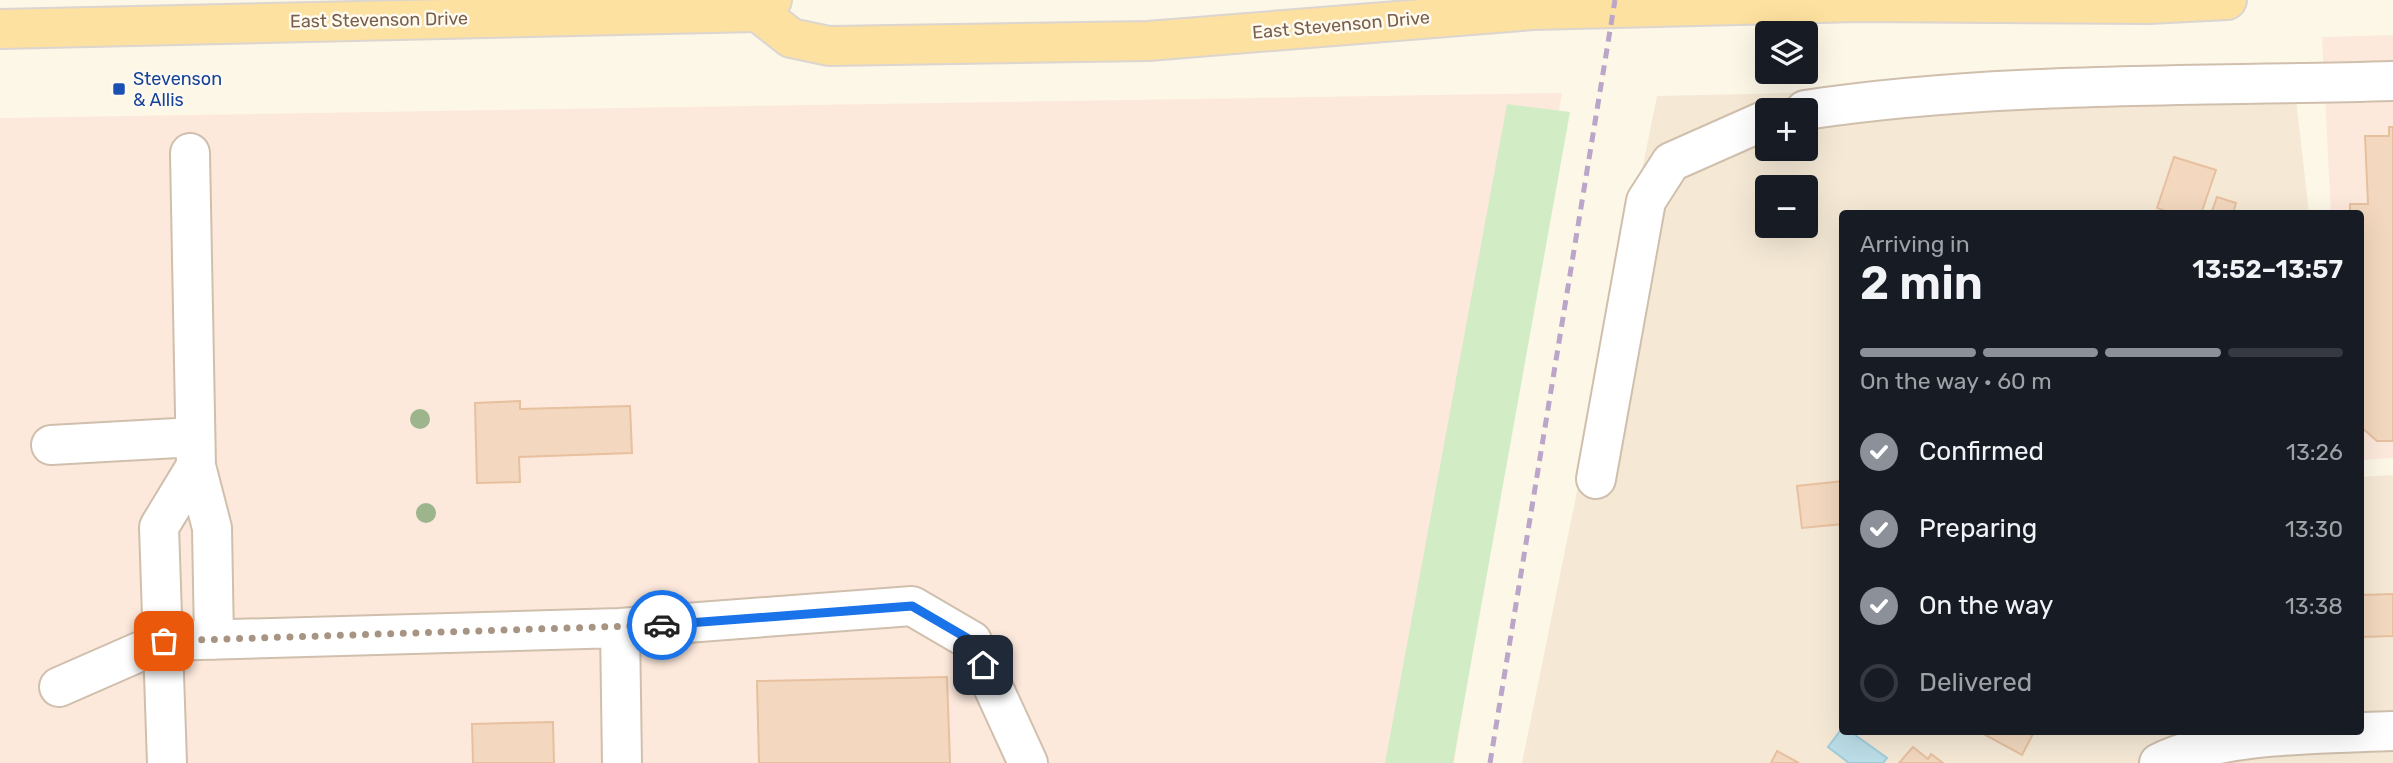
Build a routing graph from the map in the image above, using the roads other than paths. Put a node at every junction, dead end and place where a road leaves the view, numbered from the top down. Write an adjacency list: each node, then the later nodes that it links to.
1 (2227, 0): 2 (main road, East Stevenson Drive)
2 (763, 4): 3 (main road, East Stevenson Drive)
3 (199, 12): 4 (main road, East Stevenson Drive)
4 (0, 29)
5 (2393, 81): 6 (street)
6 (1818, 108)
7 (1755, 125): 11 (street)
8 (190, 153): 10 (street)
9 (51, 444): 10 (street)
10 (195, 451): 13 (street); 14 (street)
11 (1596, 479)
12 (620, 628): 13 (street); 21 (street); 22 (street)
13 (214, 640): 14 (street)
14 (164, 641): 15 (street); 20 (street)
15 (59, 687)
16 (2393, 731): 17 (street)
17 (2364, 732)
18 (2304, 735): 19 (street)
19 (2165, 750)
20 (167, 763)
21 (622, 763)
22 (1028, 763)

